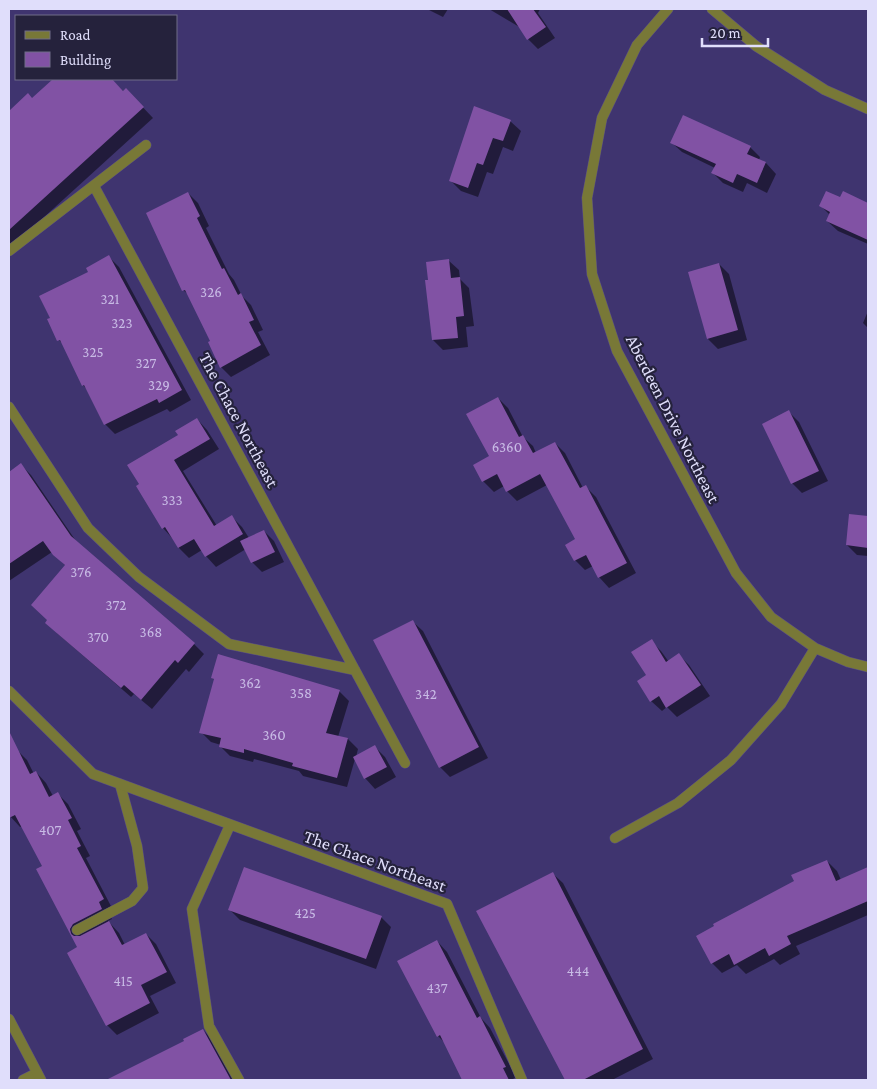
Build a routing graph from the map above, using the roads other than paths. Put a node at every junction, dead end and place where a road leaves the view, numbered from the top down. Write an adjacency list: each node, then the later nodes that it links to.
1 (668, 9): 8 (street, Aberdeen Drive Northeast)
2 (712, 9): 3 (street)
3 (868, 109)
4 (146, 145): 5 (street)
5 (94, 186): 6 (street); 10 (street, The Chace Northeast)
6 (9, 251)
7 (9, 407): 10 (street)
8 (815, 648): 9 (street, Aberdeen Drive Northeast); 15 (street)
9 (868, 667)
10 (356, 670): 12 (street, The Chace Northeast)
11 (9, 691): 13 (street, The Chace Northeast)
12 (405, 763)
13 (120, 784): 14 (street, The Chace Northeast); 16 (street)
14 (230, 825): 20 (street); 21 (street, The Chace Northeast)
15 (615, 838)
16 (77, 930)
17 (9, 1019): 18 (street)
18 (39, 1076): 19 (street)
19 (23, 1080)
20 (239, 1080)
21 (522, 1080)

